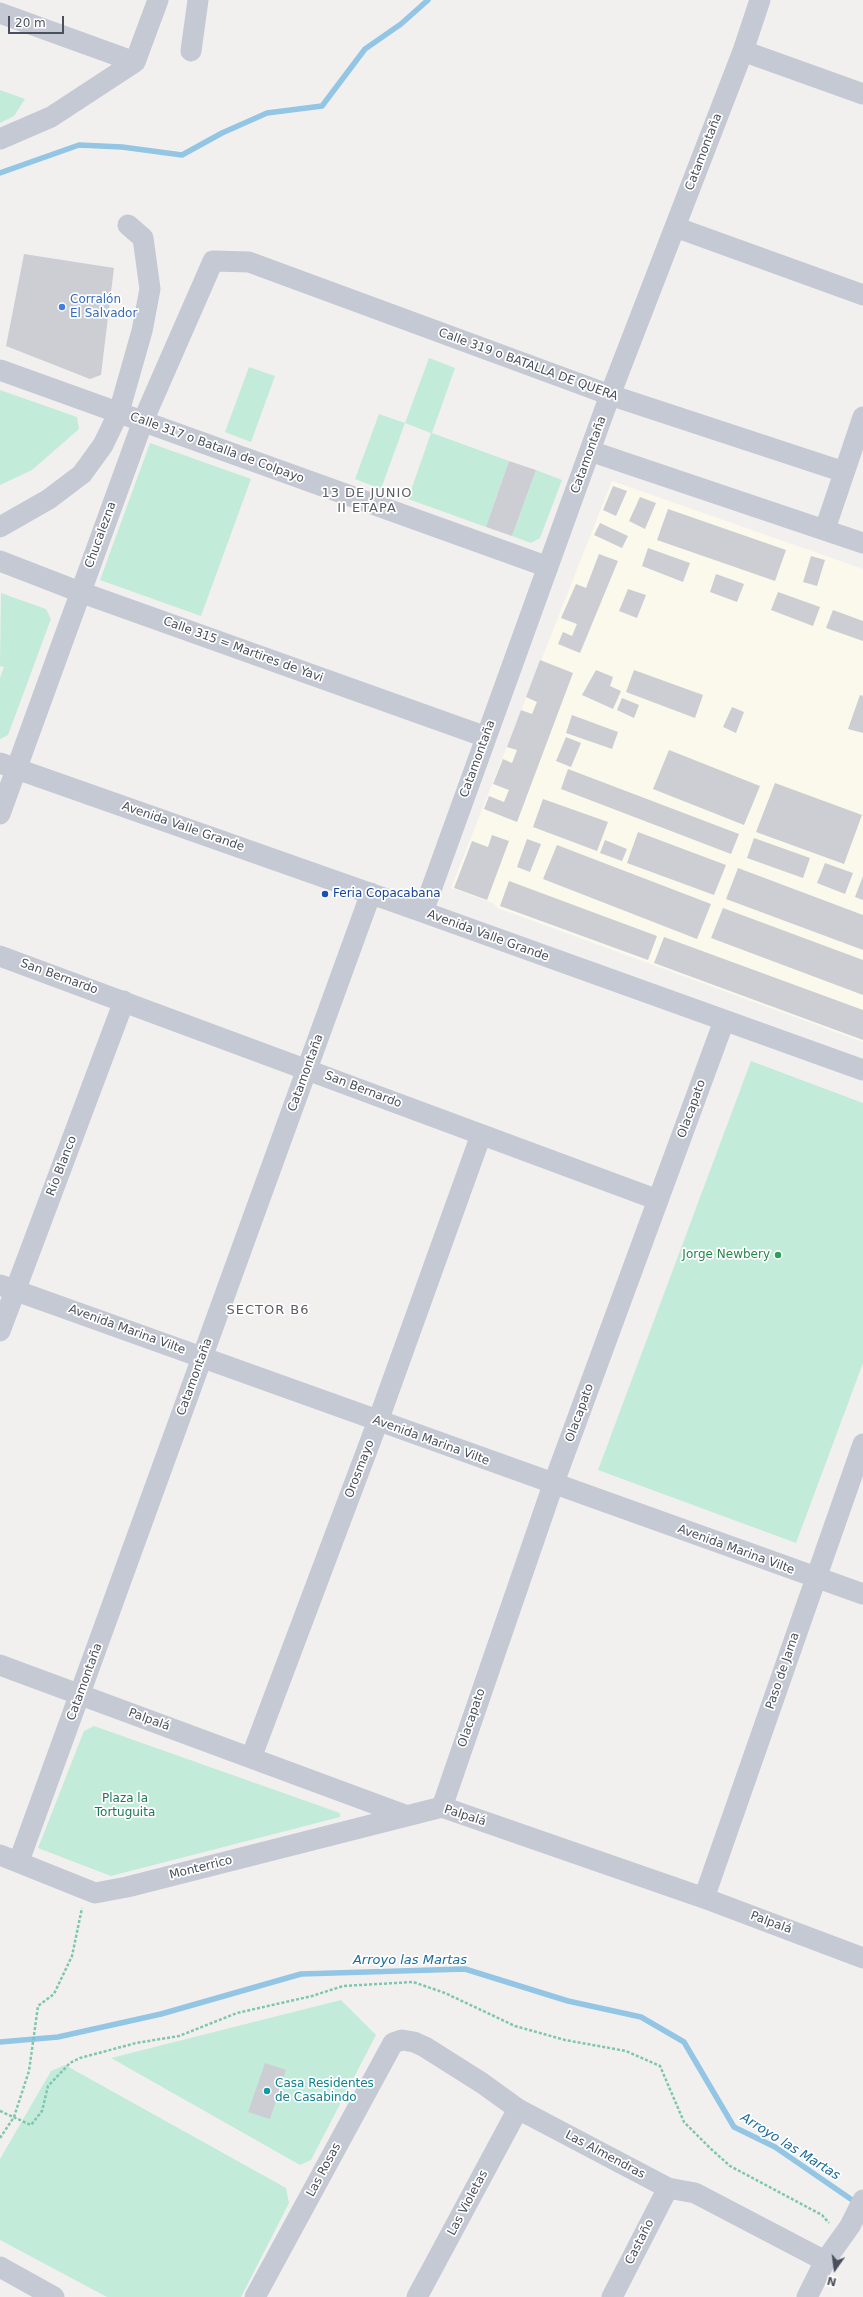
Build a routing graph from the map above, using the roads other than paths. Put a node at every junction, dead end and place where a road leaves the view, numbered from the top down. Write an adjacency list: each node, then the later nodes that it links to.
1 (158, 0): 7 (street)
2 (198, 0): 5 (street)
3 (760, 0): 6 (street, Catamontaña)
4 (0, 13): 7 (street)
5 (191, 51)
6 (742, 52): 8 (street); 11 (street, Catamontaña)
7 (134, 62): 9 (street)
8 (863, 94)
9 (0, 139)
10 (128, 224): 16 (street)
11 (675, 227): 13 (street); 15 (street, Catamontaña)
12 (213, 261): 15 (street, Calle 319 o BATALLA DE QUERA); 18 (street, Chucalezna)
13 (863, 295)
14 (0, 370): 16 (street, Calle 317 o Batalla de Colpayo)
15 (610, 395): 19 (street, Catamontaña); 20 (street, Calle 319 o BATALLA DE QUERA)
16 (119, 412): 18 (street, Calle 317 o Batalla de Colpayo); 21 (street)
17 (863, 417): 20 (street)
18 (143, 421): 25 (street, Calle 317 o Batalla de Colpayo); 26 (street, Chucalezna)
19 (590, 451): 22 (street); 25 (street, Catamontaña)
20 (844, 472): 22 (street)
21 (0, 526)
22 (825, 529): 23 (street)
23 (863, 543)
24 (0, 561): 26 (street, Calle 315 = Martires de Yavi)
25 (548, 567): 27 (street, Catamontaña)
26 (80, 592): 27 (street, Calle 315 = Martires de Yavi); 28 (street, Chucalezna)
27 (486, 737): 31 (street, Catamontaña)
28 (8, 766): 29 (street, Chucalezna); 30 (street, Avenida Valle Grande)
29 (0, 814)
30 (371, 894): 31 (street, Avenida Valle Grande); 35 (street, Catamontaña)
31 (423, 912): 34 (street, Avenida Valle Grande)
32 (0, 956): 33 (street, San Bernardo)
33 (124, 1001): 35 (street, San Bernardo); 39 (street, Río Blanco)
34 (724, 1021): 36 (street, Avenida Valle Grande); 38 (street, Olacapato)
35 (308, 1069): 37 (street, San Bernardo); 41 (street, Catamontaña)
36 (863, 1070)
37 (482, 1134): 38 (street, San Bernardo); 42 (street, Orosmayo)
38 (658, 1200): 44 (street, Olacapato)
39 (7, 1287): 40 (street, Río Blanco); 41 (street, Avenida Marina Vilte)
40 (0, 1331)
41 (202, 1357): 42 (street, Avenida Marina Vilte); 48 (street, Catamontaña)
42 (378, 1421): 44 (street, Avenida Marina Vilte); 49 (street, Orosmayo)
43 (863, 1444): 45 (street, Paso de Jama)
44 (553, 1485): 45 (street, Avenida Marina Vilte); 50 (street, Olacapato)
45 (816, 1578): 46 (street, Avenida Marina Vilte); 53 (street, Paso de Jama)
46 (863, 1594)
47 (0, 1665): 48 (street, Palpalá)
48 (81, 1695): 49 (street, Palpalá); 52 (street, Catamontaña)
49 (251, 1758): 51 (street, Palpalá)
50 (442, 1807): 51 (street, Palpalá); 53 (street, Palpalá)
51 (405, 1815): 52 (street, Monterrico)
52 (9, 1858)
53 (704, 1898): 54 (street, Palpalá)
54 (863, 1958)
55 (393, 2043): 56 (street, Las Almendras); 62 (street, Las Rosas)
56 (518, 2109): 57 (street, Las Almendras); 63 (street, Las Violetas)
57 (668, 2188): 59 (street, Las Almendras); 64 (street, Castaño)
58 (863, 2200): 59 (street)
59 (825, 2261): 65 (street)
60 (0, 2267): 61 (street)
61 (54, 2297)
62 (255, 2297)
63 (417, 2297)
64 (612, 2297)
65 (807, 2297)

